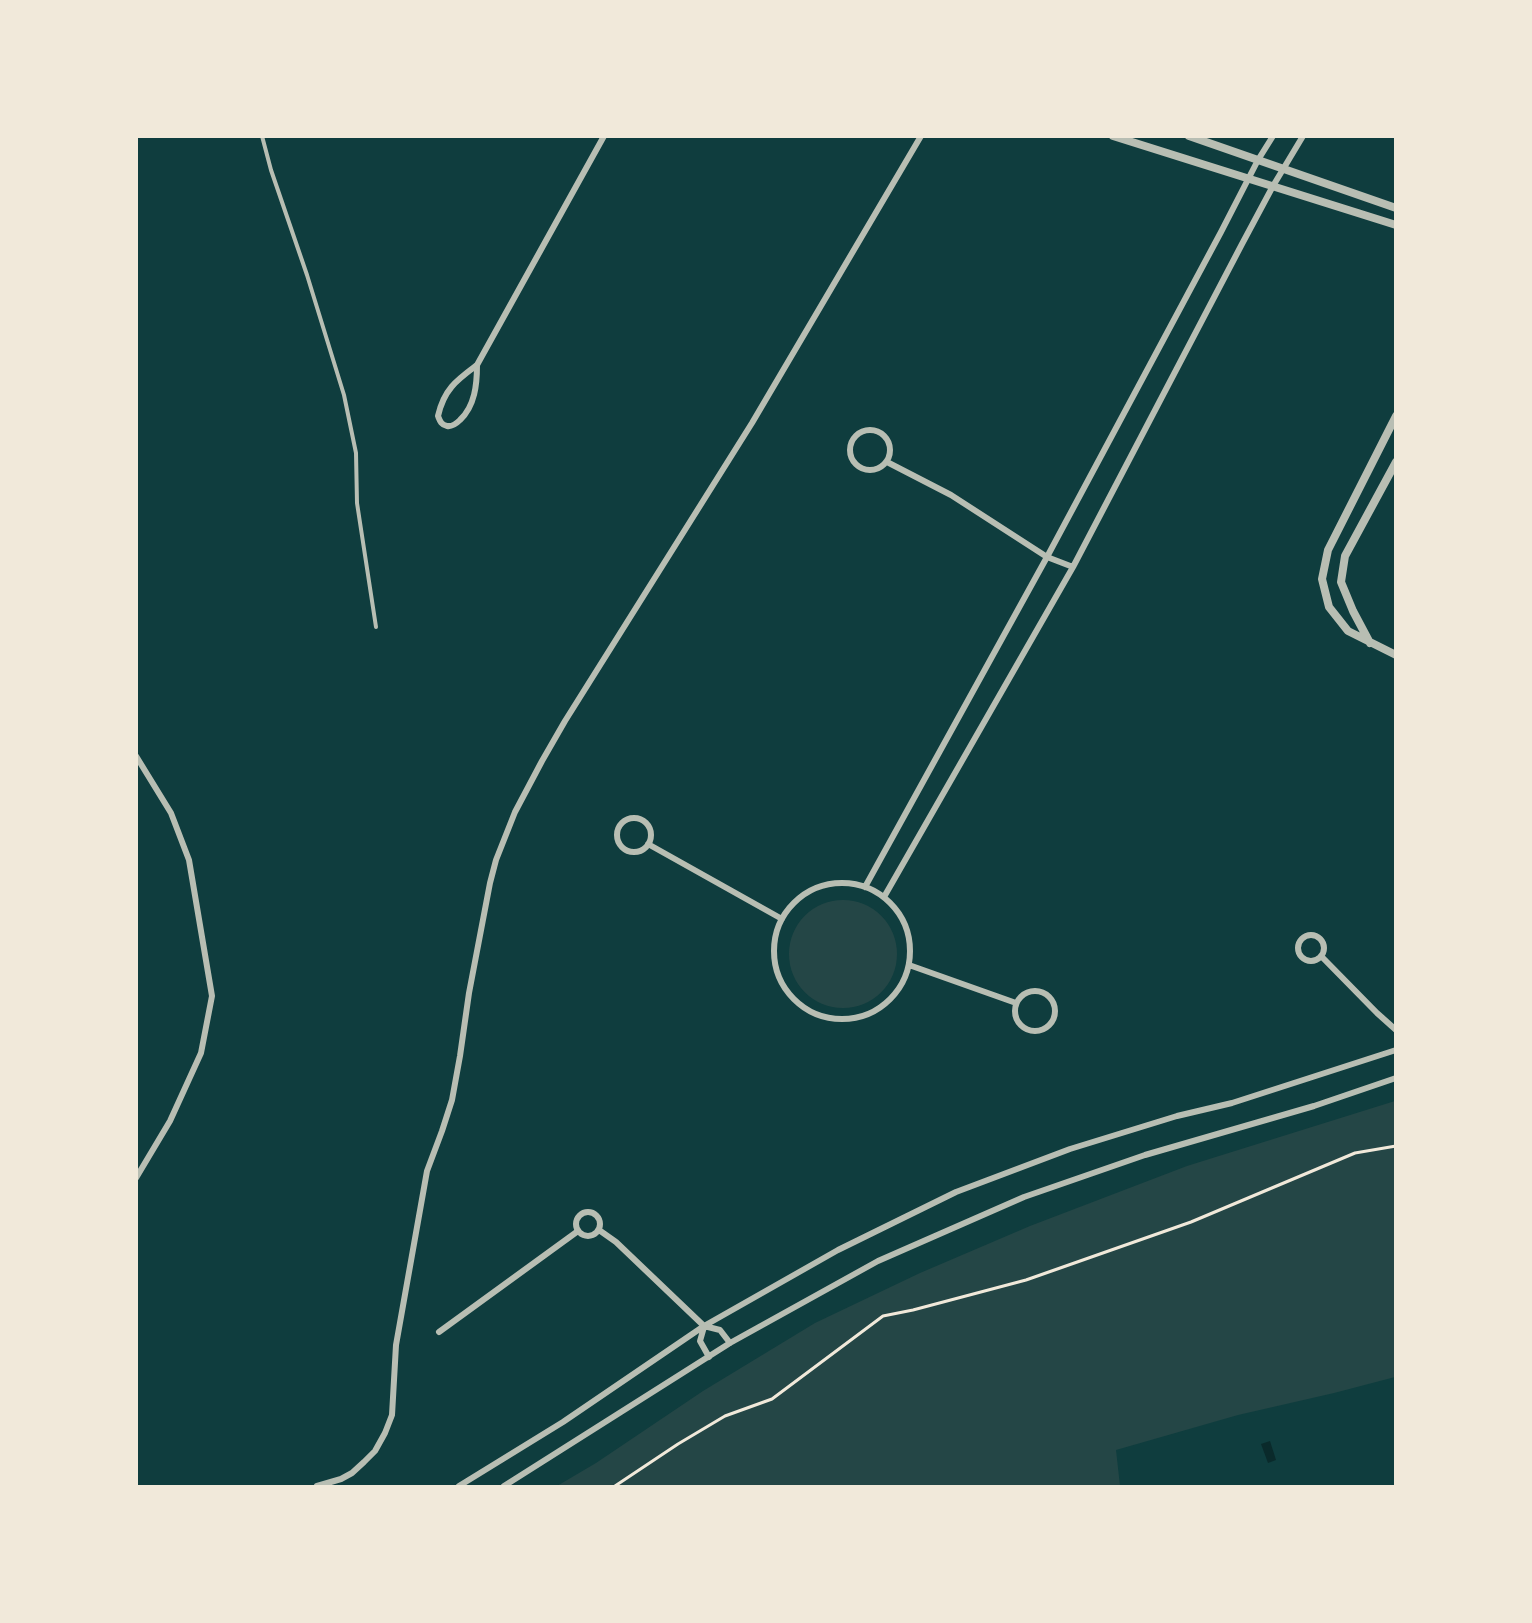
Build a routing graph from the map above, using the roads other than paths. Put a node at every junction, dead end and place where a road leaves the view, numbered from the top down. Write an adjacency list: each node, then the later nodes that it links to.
1 (262, 136): 20 (lane)
2 (604, 136): 14 (street)
3 (921, 136): 41 (street)
4 (1113, 136): 10 (street)
5 (1189, 136): 8 (street)
6 (1273, 136): 8 (street)
7 (1303, 136): 9 (street)
8 (1258, 160): 9 (street); 10 (street)
9 (1284, 169): 11 (street); 12 (street)
10 (1249, 179): 11 (street); 18 (street)
11 (1273, 186): 13 (street); 19 (street)
12 (1395, 208)
13 (1395, 225)
14 (477, 364): 14 (street)
15 (1395, 416): 21 (street)
16 (887, 462): 16 (street); 18 (street)
17 (1395, 462): 21 (street)
18 (1047, 556): 19 (street); 25 (street)
19 (1073, 567): 26 (street)
20 (376, 627)
21 (1371, 643): 22 (street)
22 (1395, 655)
23 (136, 756): 34 (street)
24 (648, 844): 24 (street); 27 (street)
25 (865, 887): 26 (street); 27 (street)
26 (884, 897): 29 (street)
27 (782, 919): 29 (street)
28 (1321, 956): 28 (street); 31 (street)
29 (909, 965): 30 (street)
30 (1016, 1003): 30 (street)
31 (1395, 1030)
32 (1395, 1050): 37 (street)
33 (1395, 1078): 39 (street)
34 (136, 1178)
35 (599, 1230): 36 (street); 36 (street); 37 (street)
36 (578, 1231): 38 (street)
37 (704, 1326): 39 (street); 40 (street); 42 (street)
38 (439, 1332)
39 (730, 1343): 40 (street)
40 (709, 1357): 43 (street)
41 (317, 1486)
42 (459, 1486)
43 (504, 1486)

